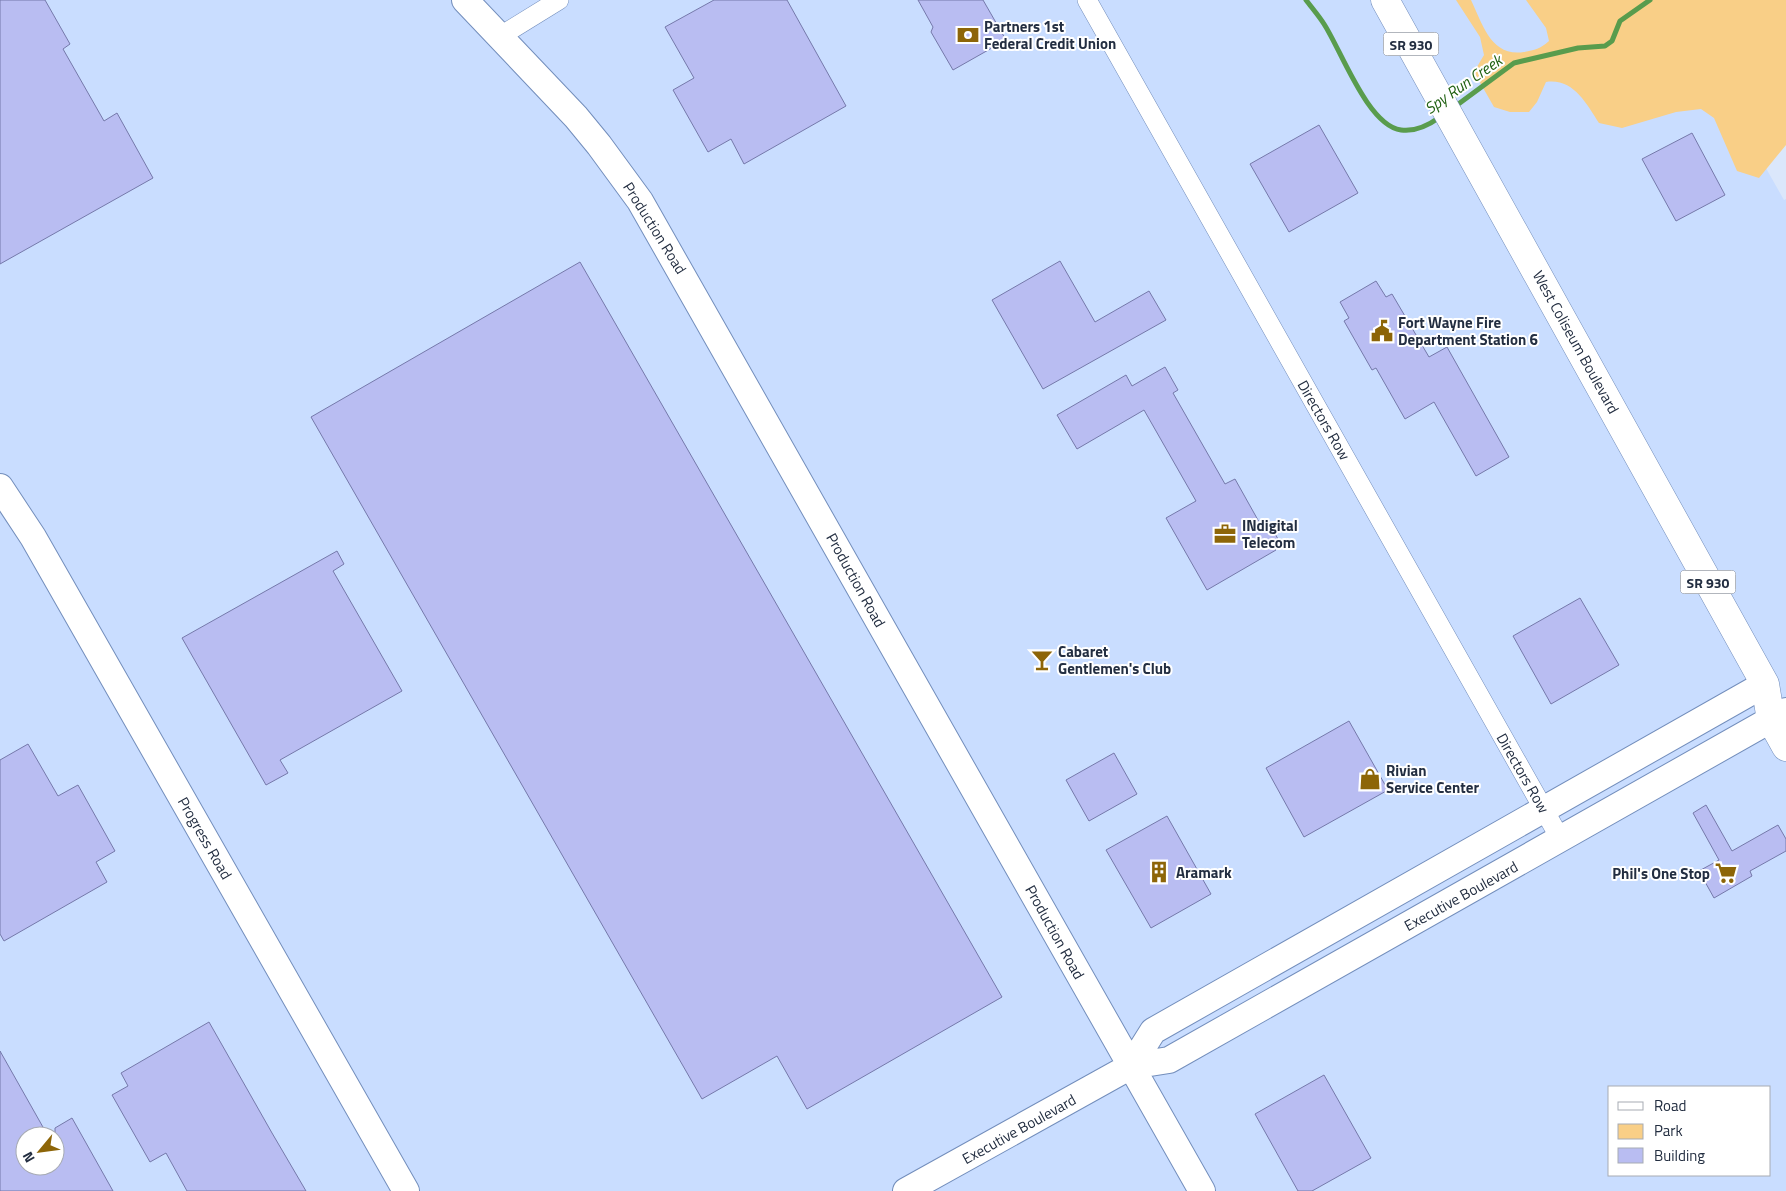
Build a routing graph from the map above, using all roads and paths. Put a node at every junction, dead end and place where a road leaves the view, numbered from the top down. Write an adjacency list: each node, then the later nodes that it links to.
1 (465, 0): 5 (main road, Production Road)
2 (558, 0): 5 (street)
3 (1087, 0): 10 (street, Directors Row)
4 (1385, 0): 7 (highway, West Coliseum Boulevard / SR 930)
5 (499, 37): 12 (main road, Production Road)
6 (0, 487): 13 (main road, Progress Road)
7 (1775, 690): 8 (highway, West Coliseum Boulevard / SR 930); 10 (main road, Executive Boulevard)
8 (1778, 715): 9 (highway, West Coliseum Boulevard / SR 930); 11 (main road, Executive Boulevard)
9 (1786, 747)
10 (1543, 808): 11 (street, Directors Row); 12 (main road, Executive Boulevard)
11 (1561, 840): 12 (main road, Executive Boulevard)
12 (1131, 1066): 14 (main road, Executive Boulevard); 15 (main road, Production Road)
13 (406, 1191)
14 (906, 1191)
15 (1202, 1191)

